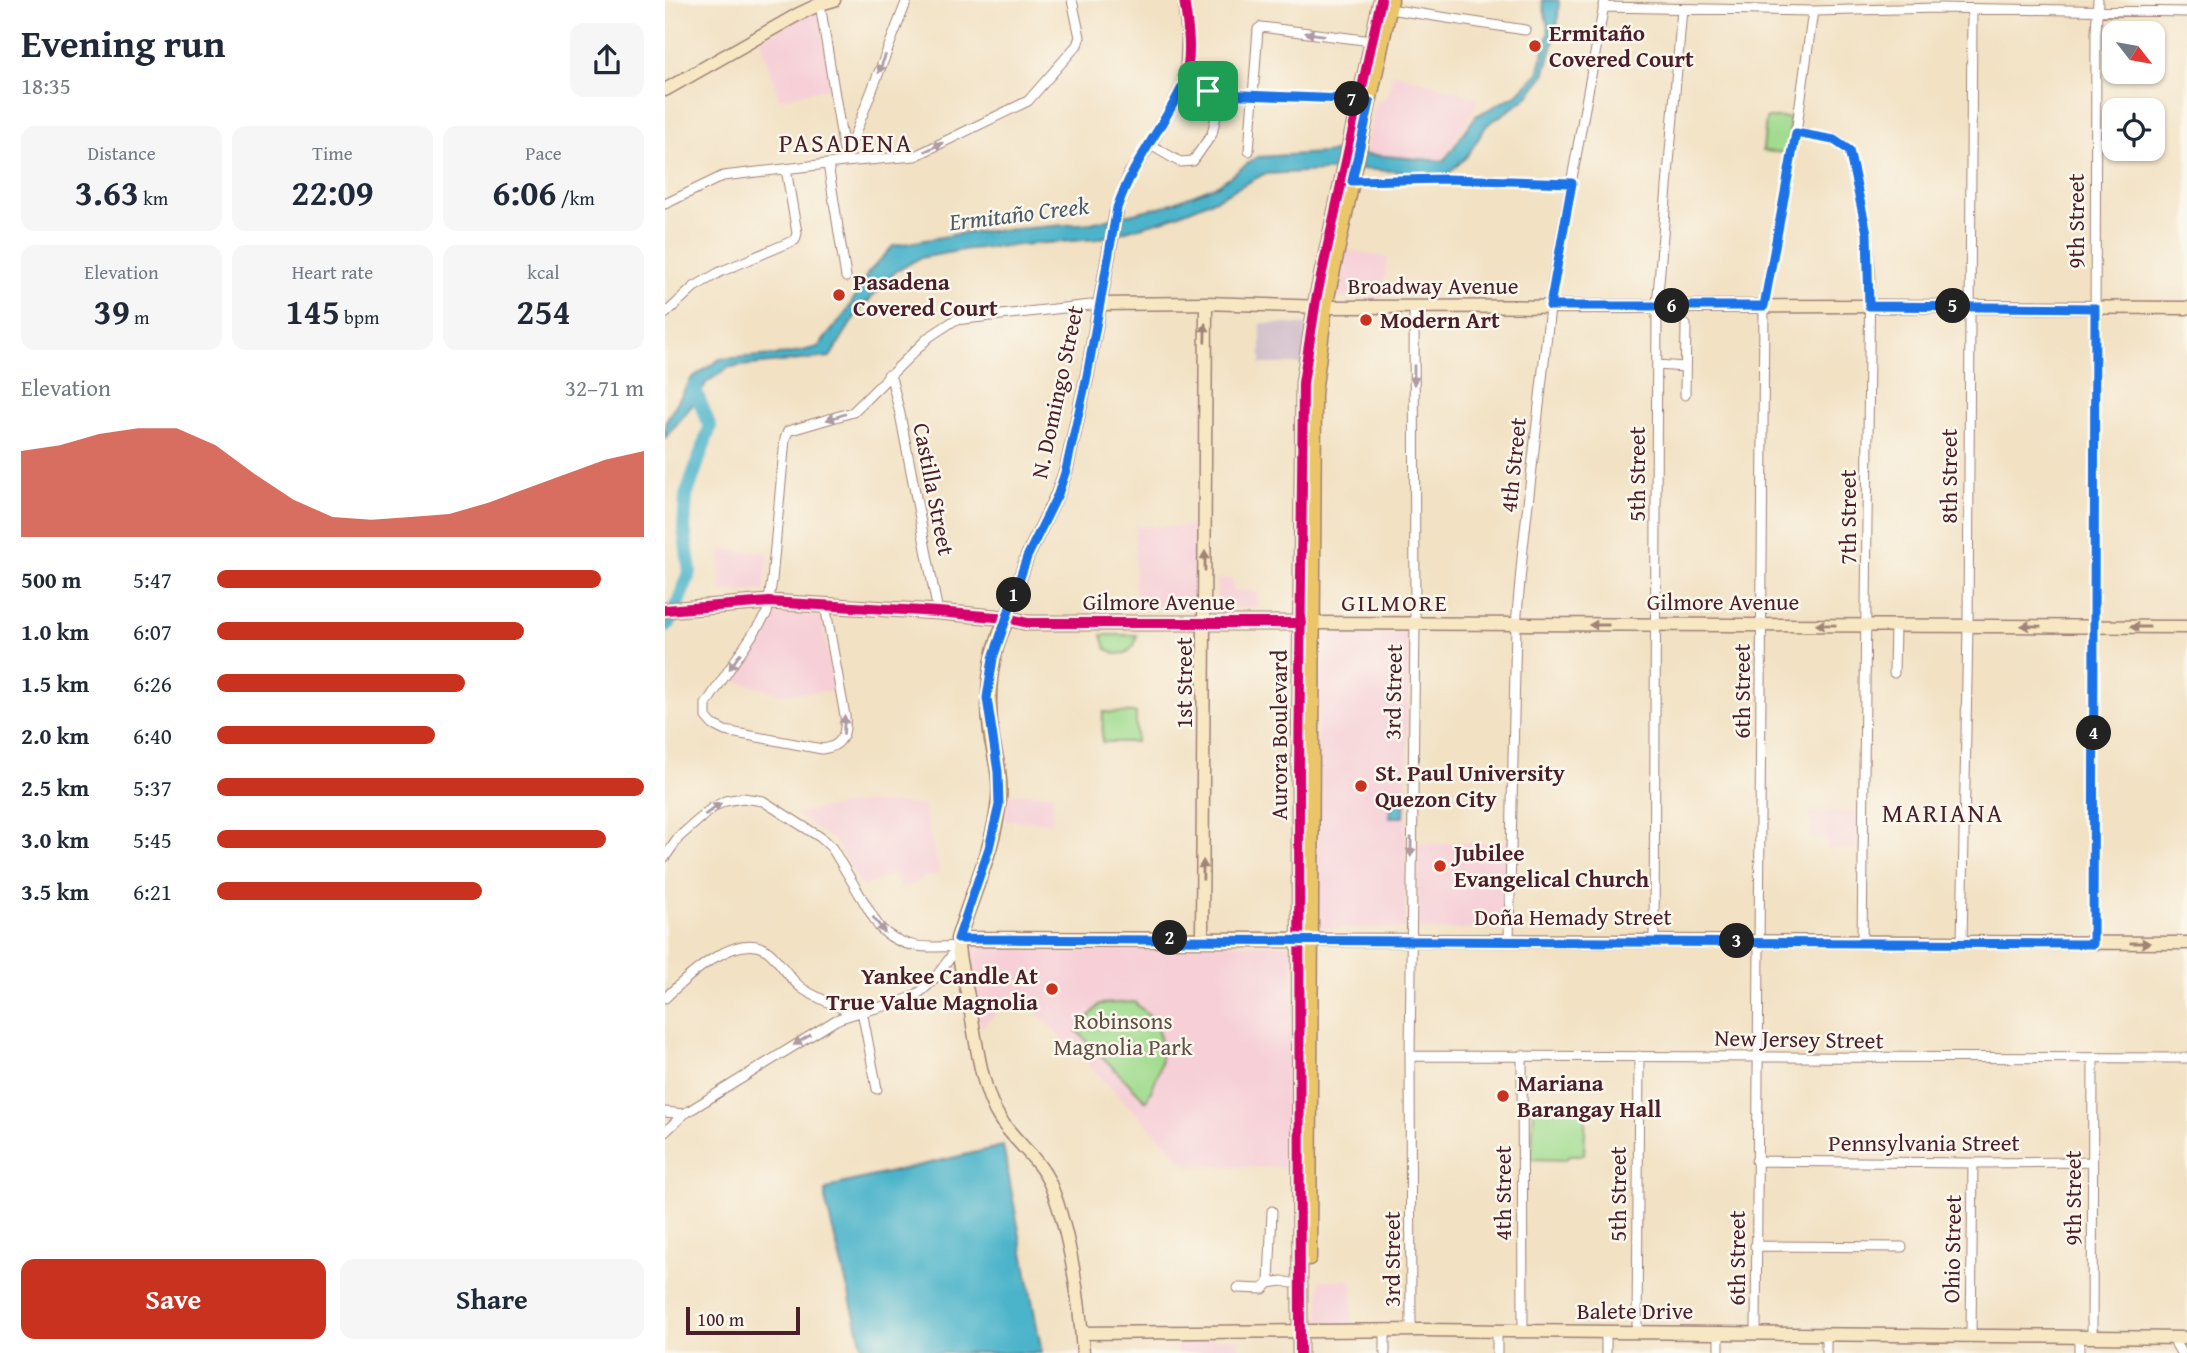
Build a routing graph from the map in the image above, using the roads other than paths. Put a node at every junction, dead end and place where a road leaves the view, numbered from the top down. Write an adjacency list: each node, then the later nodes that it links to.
1 (834, 0): 7 (main road)
2 (907, 0): 23 (street, one-way to 23)
3 (1072, 0): 23 (street, one-way to 3)
4 (1184, 0): 15 (main road, N. Domingo Street)
5 (1387, 3): 13 (street); 14 (main road, Aurora Boulevard); 19 (main road, Aurora Boulevard)
6 (2096, 3): 10 (street); 12 (street); 39 (street, 9th Street)
7 (820, 4): 16 (main road); 23 (street)
8 (1604, 4): 9 (street); 27 (street, 4th Street)
9 (1682, 9): 11 (street); 33 (street, 5th Street)
10 (1972, 9): 11 (street); 36 (street, 8th Street)
11 (1813, 11): 20 (street, 6th Street)
12 (2187, 12)
13 (1525, 30)
14 (1372, 41): 18 (street, one-way to 18); 19 (main road, Aurora Boulevard)
15 (1182, 87): 17 (street); 21 (main road, N. Domingo Street)
16 (665, 90)
17 (1221, 94): 18 (street); 21 (street)
18 (1252, 94): 19 (street); 22 (street)
19 (1365, 101): 26 (main road, Aurora Boulevard)
20 (1796, 133): 34 (street, 6th Street); 35 (street, 7th Street)
21 (1149, 144): 31 (main road, N. Domingo Street)
22 (1249, 151)
23 (845, 160): 24 (street)
24 (828, 164): 25 (street); 29 (street)
25 (786, 169): 28 (street); 41 (street)
26 (1350, 175): 27 (street); 37 (main road, Aurora Boulevard)
27 (1572, 183): 32 (street, 4th Street)
28 (665, 204)
29 (846, 277)
30 (1206, 303): 31 (main road, Broadway Avenue); 37 (main road, Broadway Avenue); 52 (main road, 1st Street, one-way to 30)
31 (1100, 304): 45 (street); 51 (main road, N. Domingo Street)
32 (1550, 306): 33 (main road, Broadway Avenue); 38 (main road, Broadway Avenue); 57 (street, 4th Street)
33 (1657, 306): 34 (main road, Broadway Avenue); 43 (street, 5th Street)
34 (1764, 306): 35 (main road, Broadway Avenue); 56 (street, 6th Street)
35 (1869, 306): 36 (main road, Broadway Avenue); 59 (street, 7th Street)
36 (1970, 306): 39 (main road, Broadway Avenue); 60 (street, 8th Street)
37 (1320, 307): 38 (main road, Broadway Avenue); 53 (main road, Aurora Boulevard)
38 (1414, 307): 54 (street, 3rd Street, one-way to 54)
39 (2095, 308): 40 (main road, Broadway Avenue); 61 (street, 9th Street)
40 (2187, 308)
41 (665, 314)
42 (1686, 325): 44 (street)
43 (1657, 365): 44 (street); 55 (street, 5th Street)
44 (1685, 367): 46 (street)
45 (888, 375): 47 (street, one-way to 47); 50 (street, Castilla Street)
46 (1685, 396)
47 (769, 602): 48 (main road, Gilmore Avenue); 48 (street, one-way to 48); 49 (main road, Gilmore Avenue)
48 (825, 605): 50 (main road, Gilmore Avenue)
49 (665, 610)
50 (938, 612): 51 (main road, Gilmore Avenue)
51 (1007, 618): 52 (main road, Gilmore Avenue); 71 (main road, N. Domingo Street)
52 (1205, 623): 53 (main road, Gilmore Avenue); 65 (main road, 1st Street, one-way to 52)
53 (1306, 623): 54 (main road, Gilmore Avenue); 67 (main road, Aurora Boulevard)
54 (1415, 623): 57 (main road, Gilmore Avenue); 66 (street, 3rd Street, one-way to 66)
55 (1655, 624): 56 (main road, Gilmore Avenue); 57 (main road, Gilmore Avenue, one-way to 57); 69 (street, 5th Street)
56 (1761, 624): 59 (main road, Gilmore Avenue, one-way to 56); 70 (street, 6th Street)
57 (1516, 625): 68 (street, 4th Street)
58 (1895, 625): 59 (main road, Gilmore Avenue); 60 (main road, Gilmore Avenue); 63 (street)
59 (1866, 626): 72 (street, 7th Street)
60 (1968, 626): 61 (main road, Gilmore Avenue, one-way to 60); 73 (street, 8th Street)
61 (2094, 627): 62 (main road, Gilmore Avenue, one-way to 61); 75 (street, 9th Street)
62 (2187, 627)
63 (1894, 673)
64 (665, 857): 71 (street, one-way to 71)
65 (1202, 939): 67 (main road, Doña Hemady Street); 71 (main road, Doña Hemady Street)
66 (1411, 939): 67 (main road, Doña Hemady Street); 68 (main road, Doña Hemady Street); 80 (street, 3rd Street)
67 (1304, 940): 96 (main road, Aurora Boulevard); 101 (main road, Aurora Boulevard)
68 (1509, 940): 69 (main road, Doña Hemady Street)
69 (1654, 940): 70 (main road, Doña Hemady Street)
70 (1759, 941): 72 (main road, Doña Hemady Street); 82 (street, 6th Street)
71 (958, 942): 77 (street); 105 (main road, N. Domingo Street)
72 (1861, 943): 73 (main road, Doña Hemady Street)
73 (1962, 943): 75 (main road, Doña Hemady Street)
74 (2187, 943): 75 (main road, Doña Hemady Street, one-way to 74)
75 (2093, 944)
76 (665, 998): 78 (street)
77 (862, 1011): 78 (street); 85 (street)
78 (852, 1013): 87 (street, one-way to 87)
79 (1522, 1055): 80 (street, New Jersey Street); 81 (street, New Jersey Street); 102 (street, 4th Street)
80 (1410, 1056): 99 (street, 3rd Street)
81 (1639, 1056): 82 (street, New Jersey Street); 104 (street, 5th Street)
82 (1759, 1058): 84 (street, New Jersey Street); 89 (street, 6th Street)
83 (2187, 1058): 84 (street, New Jersey Street)
84 (2093, 1059): 90 (street, 9th Street)
85 (877, 1089)
86 (665, 1112): 87 (street)
87 (684, 1114): 88 (street)
88 (665, 1132)
89 (1756, 1161): 91 (street, Pennsylvania Street); 93 (street, 6th Street)
90 (2092, 1162): 91 (street, Pennsylvania Street); 110 (street, 9th Street)
91 (1973, 1163): 109 (street, Ohio Street)
92 (1272, 1211): 95 (street)
93 (1755, 1246): 94 (street); 107 (street, 6th Street)
94 (1902, 1247)
95 (1274, 1283): 96 (street); 97 (street)
96 (1295, 1283): 101 (main road, Aurora Boulevard)
97 (1238, 1288)
98 (1385, 1330): 99 (main road, Balete Drive); 101 (main road, Balete Drive); 116 (street)
99 (1411, 1330): 100 (main road, Balete Drive)
100 (1497, 1331): 102 (main road, Balete Drive); 117 (street)
101 (1304, 1332): 105 (main road, Balete Drive); 114 (main road, Aurora Boulevard); 115 (main road, Aurora Boulevard)
102 (1523, 1332): 103 (main road, Balete Drive)
103 (1606, 1332): 104 (main road, Balete Drive); 118 (street)
104 (1637, 1332): 106 (main road, Balete Drive)
105 (1082, 1333): 113 (main road, N. Domingo Street)
106 (1719, 1333): 107 (main road, Balete Drive); 119 (street)
107 (1756, 1333): 108 (main road, Balete Drive)
108 (1826, 1334): 109 (main road, Balete Drive); 120 (street)
109 (1971, 1335): 110 (main road, Balete Drive)
110 (2085, 1336): 111 (main road, Balete Drive); 121 (street, 9th Street)
111 (2172, 1337): 112 (main road, Balete Drive); 122 (street)
112 (2187, 1338)
113 (1083, 1353)
114 (1300, 1353)
115 (1309, 1353)
116 (1385, 1353)
117 (1497, 1353)
118 (1606, 1353)
119 (1719, 1353)
120 (1826, 1353)
121 (2078, 1353)
122 (2181, 1353)

